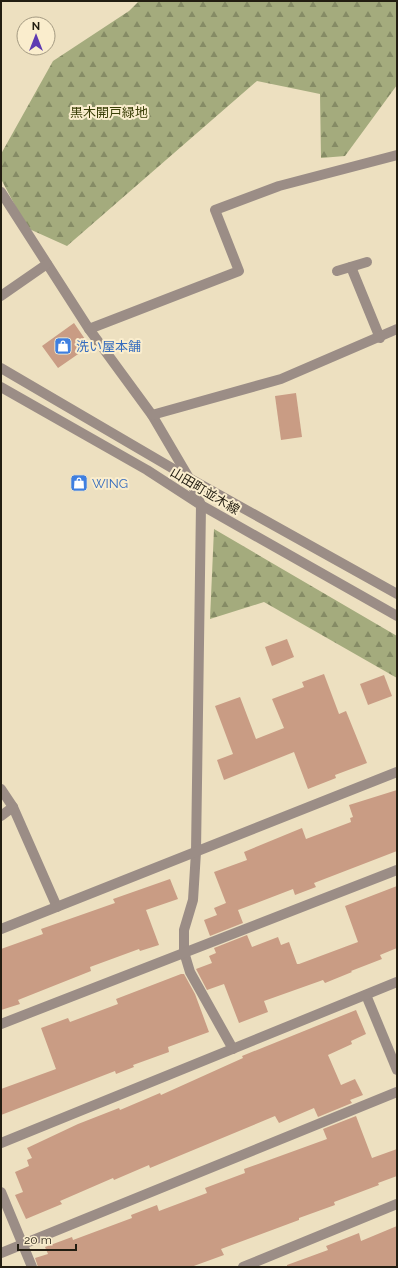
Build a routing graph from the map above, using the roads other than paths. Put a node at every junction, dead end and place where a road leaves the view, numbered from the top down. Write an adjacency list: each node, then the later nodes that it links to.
1 (397, 155): 8 (street)
2 (1, 192): 4 (street)
3 (367, 262): 5 (street)
4 (47, 264): 7 (street); 8 (street)
5 (351, 267): 6 (street); 10 (street)
6 (337, 271)
7 (1, 296)
8 (89, 329): 13 (street)
9 (397, 329): 10 (street)
10 (380, 338): 13 (street)
11 (1, 368): 14 (street, 山田町並木線)
12 (1, 387): 15 (street, 山田町並木線)
13 (152, 415): 14 (street)
14 (189, 478): 15 (street); 16 (street, 山田町並木線)
15 (201, 505): 17 (street, 山田町並木線); 23 (street)
16 (397, 594): 17 (street)
17 (387, 610): 18 (street, 山田町並木線)
18 (397, 616)
19 (397, 772): 23 (street)
20 (1, 789): 21 (street)
21 (13, 807): 22 (street); 25 (street)
22 (1, 816)
23 (196, 852): 25 (street); 27 (street)
24 (397, 870): 27 (street)
25 (57, 906): 26 (street)
26 (1, 929)
27 (184, 952): 30 (street); 31 (street)
28 (397, 982): 29 (street)
29 (366, 995): 31 (street); 32 (street)
30 (1, 1024)
31 (233, 1049): 34 (street)
32 (397, 1070)
33 (397, 1092): 37 (street)
34 (1, 1143)
35 (1, 1192): 37 (street)
36 (397, 1204): 40 (street)
37 (23, 1244): 38 (street); 39 (street)
38 (1, 1253)
39 (32, 1267)
40 (243, 1267)

